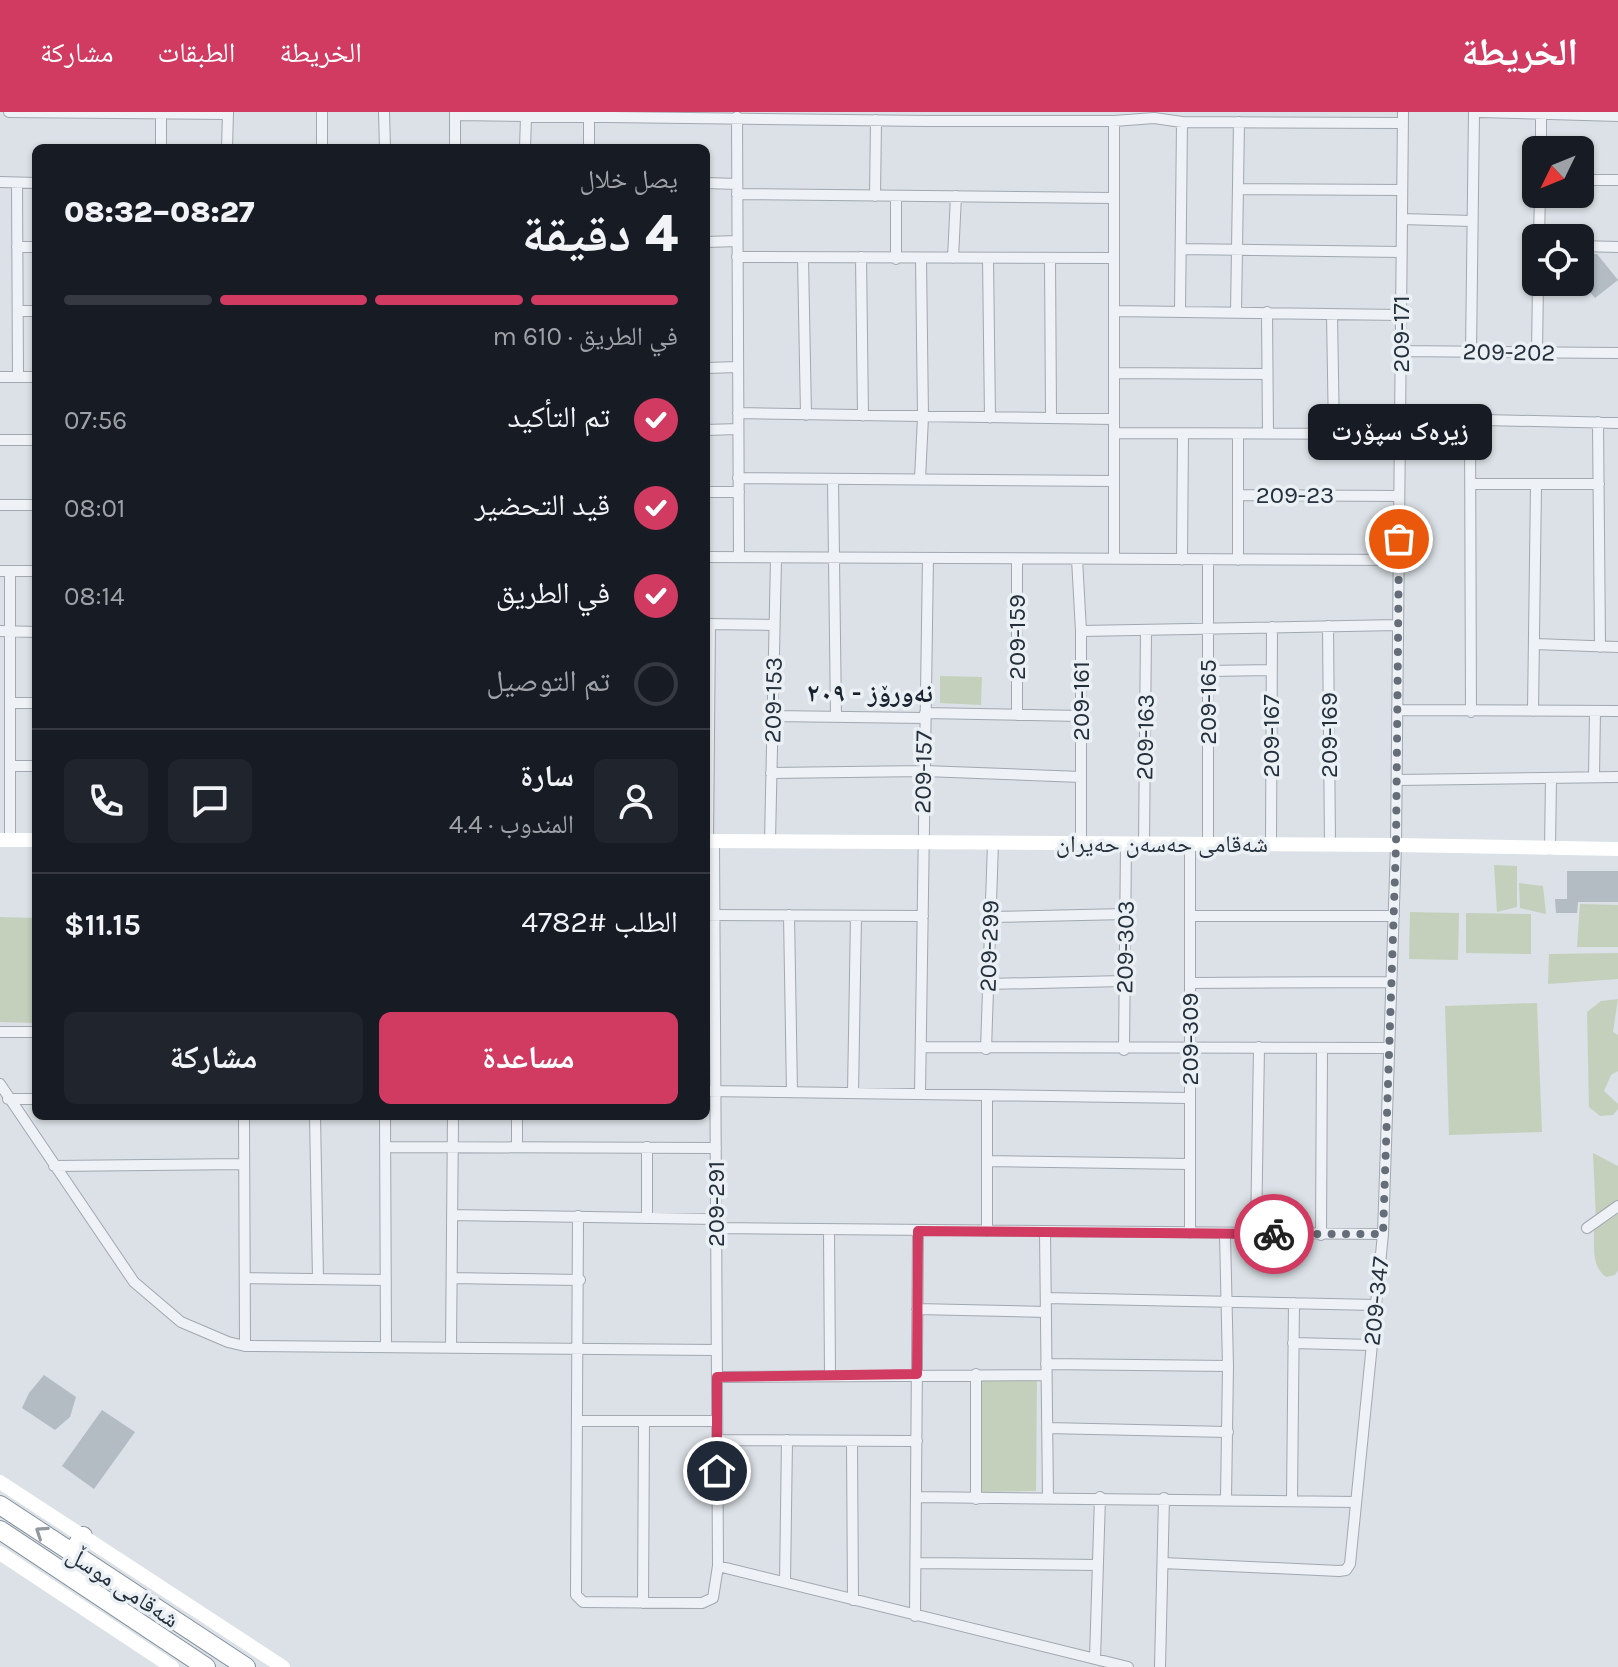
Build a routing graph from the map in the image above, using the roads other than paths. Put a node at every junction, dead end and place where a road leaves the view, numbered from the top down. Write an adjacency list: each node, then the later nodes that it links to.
1 (9, 112): 6 (street)
2 (322, 112): 32 (street)
3 (384, 112): 33 (street)
4 (1474, 112): 51 (street)
5 (1480, 112): 11 (street)
6 (161, 113): 7 (street); 30 (street)
7 (177, 113): 8 (street)
8 (228, 113): 31 (street)
9 (455, 114): 21 (street); 34 (street)
10 (634, 114): 12 (street); 23 (street)
11 (1541, 114): 20 (street); 29 (street)
12 (699, 115): 22 (street)
13 (763, 115): 15 (street); 22 (street)
14 (1154, 115): 26 (street); 27 (street)
15 (831, 116): 25 (street)
16 (927, 116): 17 (street); 25 (street)
17 (1025, 116): 18 (street)
18 (1090, 116): 26 (street)
19 (1226, 116): 27 (street); 28 (street)
20 (1618, 116)
21 (526, 117): 23 (street); 35 (street)
22 (737, 117): 43 (street)
23 (589, 118): 36 (street)
24 (1403, 118): 28 (street); 45 (street, 209-171)
25 (876, 120): 46 (street)
26 (1114, 121): 49 (street)
27 (1182, 122): 58 (street)
28 (1239, 122): 44 (street)
29 (1541, 136)
30 (161, 144)
31 (227, 144)
32 (322, 144)
33 (385, 144)
34 (455, 144)
35 (525, 144)
36 (589, 144)
37 (1594, 180): 38 (street)
38 (1618, 180)
39 (0, 182): 40 (street)
40 (17, 183): 41 (street); 55 (street)
41 (32, 183)
42 (710, 184): 43 (street)
43 (737, 189): 46 (street); 52 (street)
44 (1238, 189): 45 (street); 59 (street)
45 (1402, 190): 50 (street, 209-171)
46 (875, 196): 48 (street)
47 (956, 196): 48 (street); 49 (street); 64 (street)
48 (896, 197): 68 (street)
49 (1114, 198): 67 (street)
50 (1402, 219): 51 (street); 60 (street, 209-171)
51 (1472, 221): 80 (street)
52 (737, 241): 53 (street); 61 (street)
53 (710, 242)
54 (1594, 246): 57 (street)
55 (17, 247): 56 (street); 71 (street)
56 (32, 247)
57 (1618, 247)
58 (1182, 249): 59 (street); 74 (street)
59 (1237, 249): 60 (street); 76 (street)
60 (1401, 252): 78 (street, 209-171)
61 (737, 257): 63 (street); 83 (street)
62 (861, 257): 63 (street); 68 (street); 92 (street)
63 (803, 258): 91 (street)
64 (953, 258): 65 (street); 69 (street)
65 (988, 258): 66 (street); 95 (street)
66 (1050, 258): 67 (street); 94 (street)
67 (1114, 258): 73 (street)
68 (896, 259): 69 (street)
69 (921, 259): 93 (street)
70 (1538, 296): 81 (street)
71 (18, 311): 72 (street); 88 (street)
72 (32, 311)
73 (1114, 311): 74 (street); 85 (street)
74 (1180, 312): 76 (street)
75 (1267, 312): 76 (street); 77 (street); 86 (street)
76 (1236, 313)
77 (1332, 314): 78 (street); 107 (street)
78 (1401, 315): 79 (street, 209-171)
79 (1401, 351): 80 (street, 209-202); 96 (street, 209-171)
80 (1471, 352): 81 (street, 209-202)
81 (1537, 353): 82 (street, 209-202)
82 (1618, 353)
83 (738, 367): 84 (street); 90 (street)
84 (710, 368)
85 (1114, 373): 86 (street); 97 (street)
86 (1267, 374): 104 (street)
87 (0, 377): 88 (street)
88 (18, 377): 89 (street)
89 (32, 377)
90 (738, 413): 91 (street); 101 (street)
91 (806, 415): 92 (street)
92 (863, 416): 93 (street)
93 (923, 417): 95 (street); 112 (street)
94 (1051, 417): 95 (street); 97 (street)
95 (990, 418)
96 (1400, 418): 98 (street); 108 (street, 209-171)
97 (1114, 419): 103 (street)
98 (1470, 420): 99 (street); 115 (street)
99 (1598, 422): 100 (street); 116 (street)
100 (1618, 423)
101 (738, 429): 102 (street); 111 (street)
102 (710, 430)
103 (1114, 433): 105 (street); 114 (street)
104 (1268, 433): 106 (street); 107 (street)
105 (1183, 434): 106 (street); 132 (street)
106 (1238, 434): 120 (street)
107 (1334, 434): 108 (street)
108 (1400, 434): 121 (street, 209-171)
109 (0, 440): 110 (street)
110 (32, 440)
111 (738, 478): 113 (street); 119 (street)
112 (920, 479): 113 (street); 114 (street)
113 (833, 480): 128 (street)
114 (1114, 481): 131 (street)
115 (1472, 484): 117 (street); 159 (street)
116 (1599, 484): 117 (street); 149 (street)
117 (1536, 485): 148 (street)
118 (710, 492): 119 (street)
119 (739, 492): 125 (street)
120 (1238, 495): 121 (street, 209-23); 134 (street)
121 (1399, 496): 135 (street, 209-171)
122 (0, 505): 123 (street)
123 (32, 505)
124 (710, 557): 125 (street)
125 (739, 557): 127 (street)
126 (928, 558): 128 (street); 129 (street); 162 (street, 209-157)
127 (776, 559): 128 (street); 139 (street, 209-153)
128 (833, 559): 164 (street)
129 (1017, 559): 130 (street); 160 (street, 209-159)
130 (1077, 559): 131 (street); 145 (street, 209-161)
131 (1114, 559): 132 (street)
132 (1182, 560): 133 (street)
133 (1208, 560): 134 (street); 143 (street, 209-165)
134 (1238, 560): 135 (street)
135 (1399, 560): 140 (street, 209-171)
136 (5, 571): 137 (street); 146 (street)
137 (32, 571)
138 (710, 624): 139 (street)
139 (774, 625): 161 (street, 209-153)
140 (1398, 625): 141 (street); 155 (street, 209-171)
141 (1328, 626): 142 (street); 186 (street, 209-169)
142 (1272, 627): 143 (street); 151 (street, 209-167)
143 (1208, 629): 144 (street); 152 (street, 209-165)
144 (1146, 630): 145 (street); 182 (street, 209-163)
145 (1081, 631): 163 (street, 209-161)
146 (5, 632): 147 (street); 153 (street)
147 (32, 632)
148 (1535, 644): 149 (street); 156 (street)
149 (1600, 647): 150 (street)
150 (1618, 647)
151 (1272, 670): 152 (street); 185 (street, 209-167)
152 (1208, 671): 184 (street, 209-165)
153 (10, 703): 154 (street); 165 (street)
154 (32, 703)
155 (1397, 710): 159 (street); 173 (street, 209-171)
156 (1533, 711): 157 (street); 159 (street)
157 (1595, 711): 158 (street); 170 (street)
158 (1618, 711)
159 (1471, 712)
160 (1017, 715): 162 (street); 163 (street)
161 (772, 716): 164 (street); 168 (street, 209-153)
162 (924, 716): 164 (street); 167 (street, 209-157)
163 (1081, 716): 169 (street, 209-161)
164 (836, 717)
165 (10, 766): 166 (street); 174 (street)
166 (32, 766)
167 (924, 771): 168 (street); 169 (street); 178 (street, 209-157)
168 (771, 773): 177 (street, 209-153)
169 (1081, 777): 180 (street, 209-161)
170 (1594, 777): 171 (street); 172 (street)
171 (1618, 777)
172 (1551, 778): 173 (street); 188 (street)
173 (1397, 780): 187 (street, 209-171)
174 (5, 840): 175 (street)
175 (32, 840)
176 (710, 841): 177 (street, شەقامی حەسەن حەیران)
177 (770, 841): 178 (street, شەقامی حەسەن حەیران)
178 (922, 842): 179 (street, شەقامی حەسەن حەیران); 194 (street, 209-157)
179 (993, 843): 180 (street, شەقامی حەسەن حەیران); 197 (street, 209-299)
180 (1081, 843): 181 (street, شەقامی حەسەن حەیران)
181 (1126, 843): 182 (street, شەقامی حەسەن حەیران); 190 (street, 209-303)
182 (1144, 844): 183 (street, شەقامی حەسەن حەیران)
183 (1190, 844): 184 (street, شەقامی حەسەن حەیران); 195 (street, 209-309)
184 (1208, 844): 185 (street, شەقامی حەسەن حەیران)
185 (1271, 844): 186 (street, شەقامی حەسەن حەیران)
186 (1330, 845): 187 (street, شەقامی حەسەن حەیران)
187 (1396, 845): 188 (street, شەقامی حەسەن حەیران); 196 (street, 209-347)
188 (1550, 849): 189 (street, شەقامی حەسەن حەیران)
189 (1618, 849)
190 (1126, 914): 197 (street); 198 (street, 209-303)
191 (710, 915): 192 (street); 212 (street, 209-291)
192 (789, 915): 193 (street); 213 (street)
193 (856, 916): 194 (street); 214 (street)
194 (923, 916): 204 (street, 209-157)
195 (1190, 916): 196 (street); 200 (street, 209-309)
196 (1394, 916): 199 (street, 209-347)
197 (990, 917): 201 (street, 209-299)
198 (1124, 981): 201 (street); 210 (street, 209-303)
199 (1391, 982): 200 (street); 208 (street, 209-347)
200 (1190, 983): 205 (street, 209-309)
201 (988, 984): 209 (street, 209-299)
202 (0, 1032): 203 (street)
203 (32, 1032)
204 (921, 1047): 209 (street); 215 (street, 209-157)
205 (1190, 1047): 206 (street); 210 (street); 217 (street, 209-309)
206 (1259, 1047): 207 (street); 246 (street)
207 (1322, 1048): 208 (street); 248 (street)
208 (1389, 1048): 247 (street, 209-347)
209 (986, 1049): 210 (street)
210 (1124, 1050)
211 (0, 1084): 218 (street)
212 (711, 1091): 213 (street); 229 (street, 209-291)
213 (792, 1092): 214 (street)
214 (853, 1093): 215 (street)
215 (920, 1094): 216 (street)
216 (987, 1095): 217 (street); 230 (street)
217 (1190, 1098): 232 (street, 209-309)
218 (8, 1099): 219 (street); 233 (street)
219 (32, 1099)
220 (244, 1120): 231 (street)
221 (315, 1120): 251 (street)
222 (385, 1120): 226 (street)
223 (453, 1120): 227 (street)
224 (517, 1120): 225 (street)
225 (517, 1146): 227 (street); 228 (street)
226 (385, 1147): 227 (street); 252 (street)
227 (452, 1147): 235 (street)
228 (647, 1147): 229 (street); 237 (street)
229 (716, 1148): 238 (street, 209-291)
230 (987, 1161): 232 (street); 242 (street)
231 (244, 1164): 233 (street); 249 (street)
232 (1190, 1164): 244 (street, 209-309)
233 (54, 1166): 262 (street)
234 (1618, 1206): 239 (street)
235 (452, 1215): 236 (street); 250 (street)
236 (578, 1216): 237 (street); 253 (street)
237 (647, 1217): 238 (street)
238 (716, 1224): 240 (street); 266 (street, 209-291)
239 (1587, 1228)
240 (829, 1230): 241 (street); 271 (street)
241 (918, 1231): 242 (street); 258 (street)
242 (987, 1231): 243 (street)
243 (1045, 1232): 244 (street); 254 (street)
244 (1190, 1233): 245 (street)
245 (1225, 1234): 246 (street); 255 (street)
246 (1256, 1234): 248 (street)
247 (1383, 1234): 248 (street); 257 (street, 209-347)
248 (1321, 1235)
249 (245, 1278): 251 (street); 262 (street)
250 (452, 1278): 253 (street); 264 (street)
251 (318, 1279): 252 (street)
252 (386, 1280): 263 (street)
253 (580, 1280): 265 (street)
254 (1046, 1298): 255 (street); 259 (street)
255 (1226, 1302): 256 (street); 267 (street)
256 (1294, 1303): 257 (street); 260 (street)
257 (1376, 1305): 261 (street, 209-347)
258 (917, 1309): 259 (street); 269 (street)
259 (1046, 1312): 268 (street)
260 (1293, 1343): 261 (street); 289 (street)
261 (1372, 1345): 290 (street, 209-347)
262 (245, 1346): 263 (street)
263 (386, 1347): 264 (street)
264 (451, 1348): 265 (street)
265 (579, 1349): 266 (street); 273 (street)
266 (716, 1350): 272 (street, 209-291)
267 (1228, 1366): 268 (street); 277 (street)
268 (1046, 1370): 270 (street); 276 (street)
269 (917, 1374): 270 (street); 271 (street); 281 (street)
270 (976, 1374): 288 (street)
271 (830, 1375): 272 (street)
272 (717, 1377): 275 (street, 209-291)
273 (577, 1421): 274 (street); 302 (street)
274 (644, 1421): 275 (street); 302 (street)
275 (717, 1421): 278 (street, 209-291)
276 (1047, 1428): 277 (street); 285 (street)
277 (1228, 1432): 287 (street)
278 (717, 1440): 279 (street); 299 (street, 209-291)
279 (787, 1440): 280 (street); 300 (street)
280 (852, 1441): 281 (street); 301 (street)
281 (917, 1441): 283 (street)
282 (0, 1482): 293 (street)
283 (916, 1497): 288 (street); 296 (street)
284 (1100, 1497): 285 (street); 286 (street); 298 (street)
285 (1048, 1498): 288 (street)
286 (1164, 1498): 287 (street); 297 (street)
287 (1226, 1498): 289 (street)
288 (976, 1499)
289 (1292, 1500): 290 (street)
290 (1356, 1502): 297 (street, 209-347)
291 (0, 1505): 295 (highway, شەقامی موسڵ, one-way to 291)
292 (0, 1530): 307 (highway, شەقامی موسڵ)
293 (83, 1536): 295 (highway); 308 (street)
294 (0, 1553): 306 (street)
295 (72, 1553): 305 (highway, شەقامی موسڵ)
296 (916, 1563): 298 (street); 303 (street)
297 (1163, 1563): 310 (street)
298 (1098, 1565): 304 (street)
299 (718, 1566): 300 (street); 302 (street, 209-291)
300 (785, 1582): 301 (street)
301 (853, 1600): 303 (street)
302 (643, 1603)
303 (915, 1616): 304 (street)
304 (1095, 1659): 309 (street)
305 (236, 1664)
306 (172, 1667)
307 (206, 1667)
308 (283, 1667)
309 (1128, 1667)
310 (1160, 1667)

